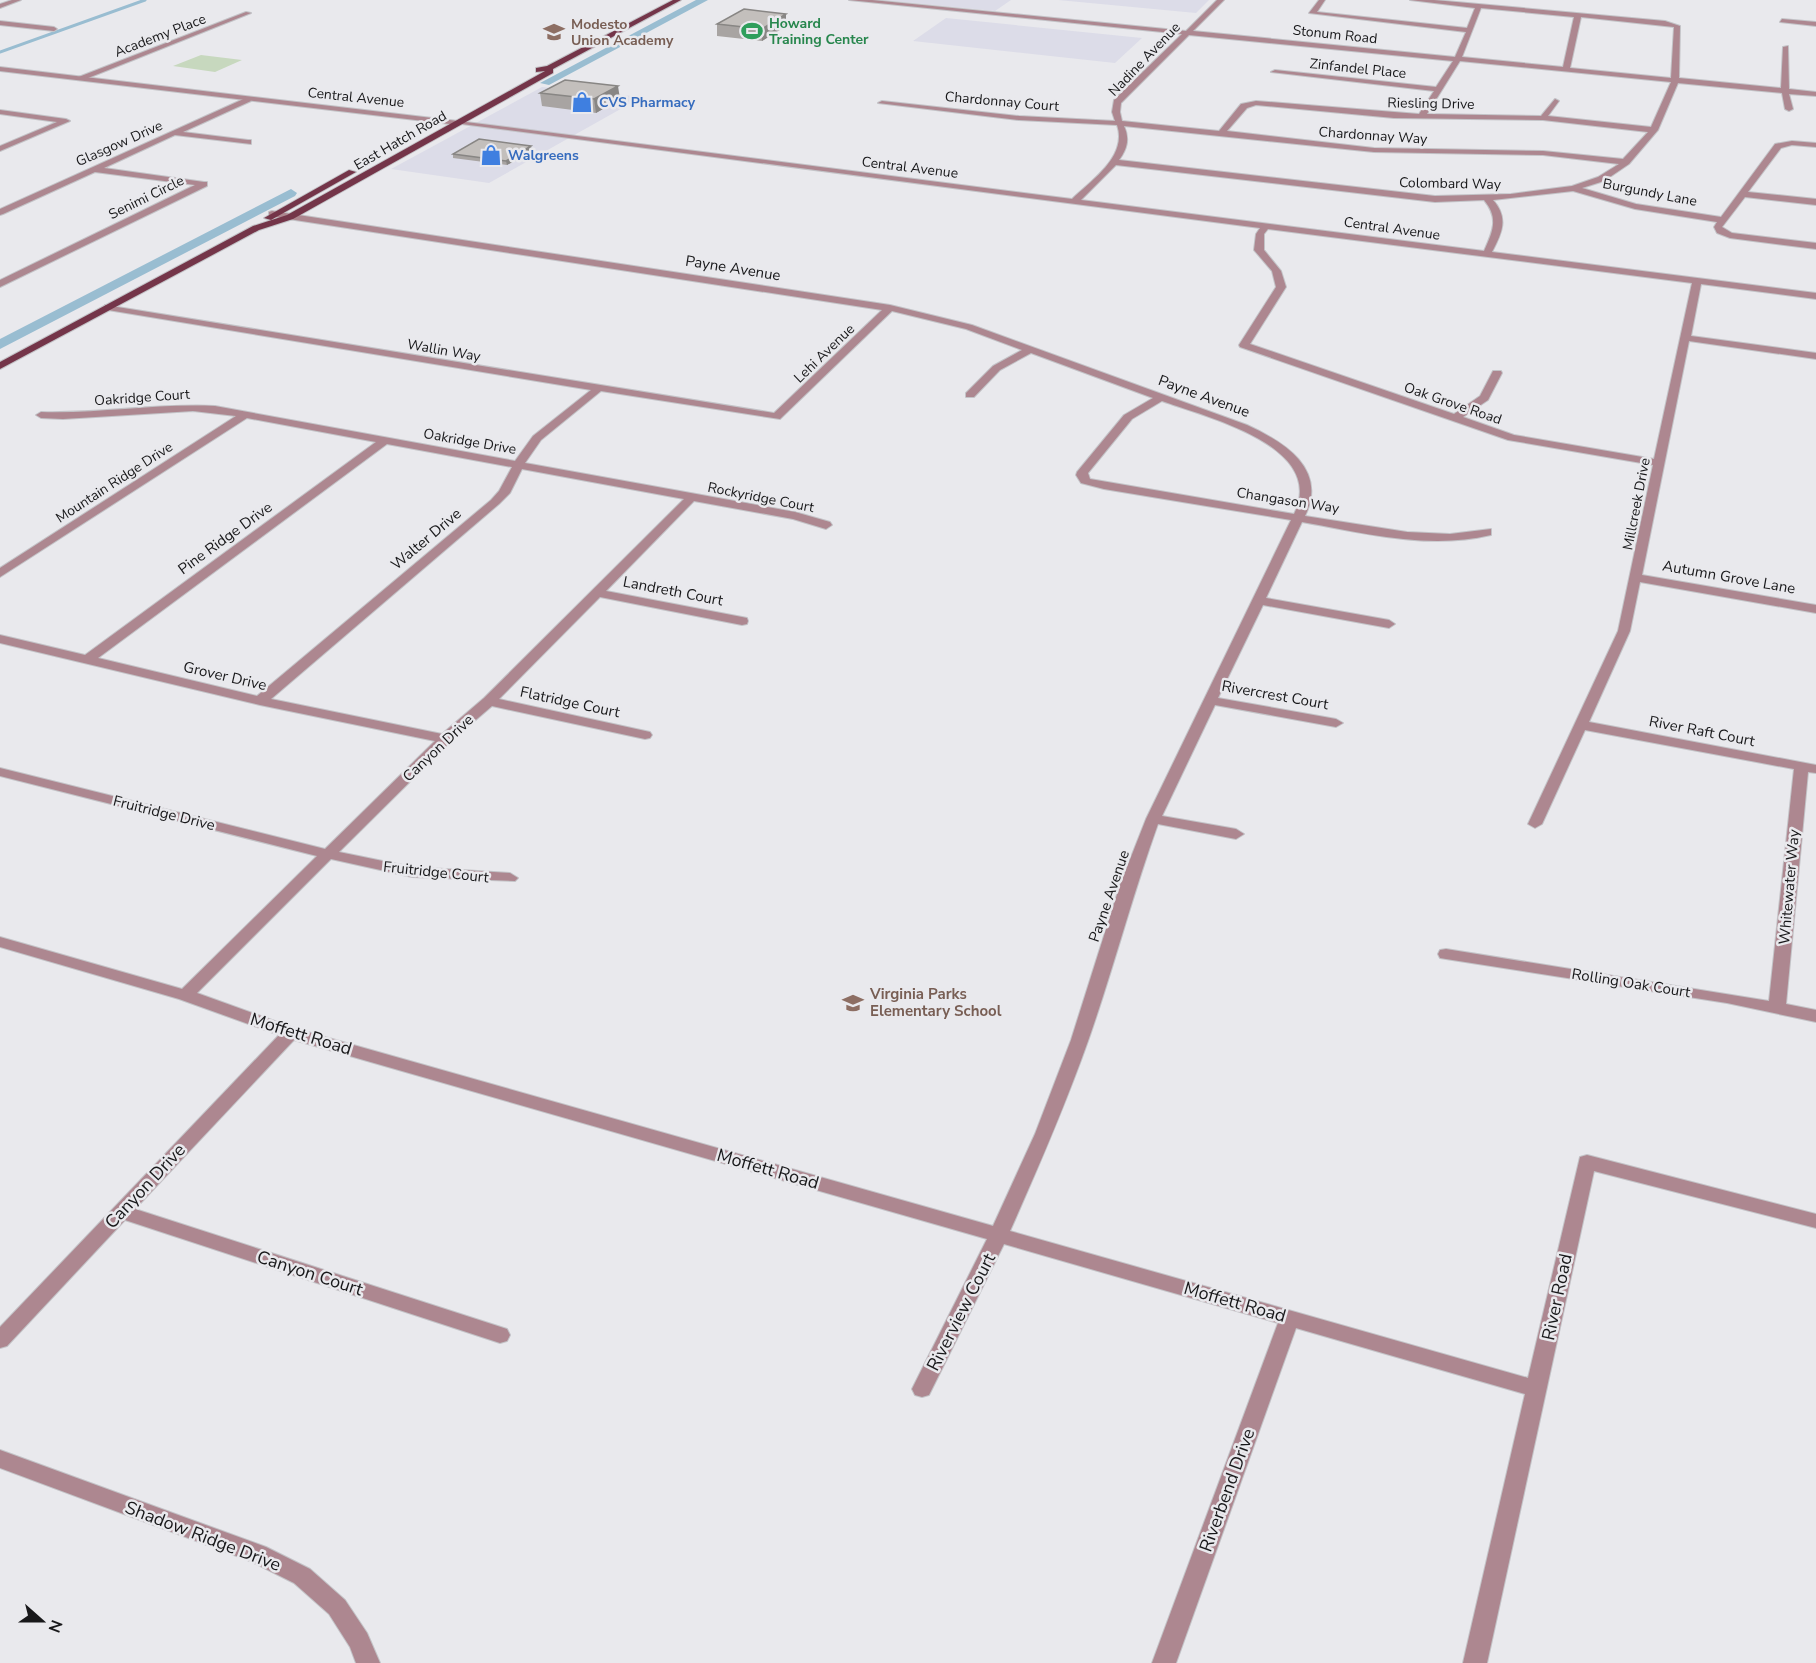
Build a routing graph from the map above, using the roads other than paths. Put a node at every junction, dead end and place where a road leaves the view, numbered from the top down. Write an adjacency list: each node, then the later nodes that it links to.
1 (18, 0): 7 (street)
2 (678, 0): 19 (main road, East Hatch Road)
3 (852, 0): 16 (street, Stonum Road)
4 (1221, 0): 16 (street, Nadine Avenue)
5 (1322, 0): 15 (street)
6 (1413, 0): 8 (street)
7 (0, 6)
8 (1479, 6): 10 (street); 15 (street)
9 (248, 13): 23 (street, Academy Place)
10 (1578, 15): 21 (street); 24 (street, Colombard Way)
11 (1782, 21): 13 (street)
12 (0, 22): 14 (street)
13 (1816, 24)
14 (54, 28)
15 (1470, 30): 18 (street)
16 (1187, 33): 18 (street, Stonum Road); 36 (street, Nadine Avenue)
17 (1786, 47): 26 (street)
18 (1456, 59): 21 (street, Stonum Road); 25 (street)
19 (549, 68): 35 (main road, East Hatch Road); 37 (main road, East Hatch Road)
20 (0, 69): 23 (street, Central Avenue)
21 (1566, 70): 24 (street, Stonum Road)
22 (1275, 72): 25 (street, Zinfandel Place)
23 (80, 78): 28 (street, Central Avenue)
24 (1675, 80): 26 (street, Stonum Road); 38 (street, Colombard Way)
25 (1438, 89): 33 (street)
26 (1785, 92): 27 (street, Stonum Road); 31 (street)
27 (1816, 94)
28 (248, 99): 35 (street, Central Avenue); 39 (street, Glasgow Drive)
29 (1555, 101): 34 (street)
30 (882, 103): 36 (street, Chardonnay Court)
31 (1789, 109)
32 (0, 112): 43 (street)
33 (1421, 117): 34 (street, Riesling Drive); 40 (street, Riesling Drive)
34 (1543, 118): 38 (street, Riesling Drive)
35 (444, 121): 37 (street, Central Avenue); 53 (main road, East Hatch Road)
36 (1119, 122): 40 (street, Chardonnay Way); 44 (street, Nadine Avenue)
37 (458, 123): 50 (street, Central Avenue); 54 (main road, East Hatch Road)
38 (1654, 130): 45 (street, Colombard Way)
39 (173, 133): 41 (street); 46 (street, Glasgow Drive)
40 (1221, 133): 45 (street, Chardonnay Way)
41 (248, 142)
42 (1816, 145): 48 (street)
43 (0, 149)
44 (1113, 162): 49 (street, Colombard Way); 50 (street, Nadine Avenue)
45 (1626, 162): 47 (street, Colombard Way)
46 (94, 169): 52 (street, Glasgow Drive); 61 (street, Senimi Circle)
47 (1573, 188): 49 (street, Colombard Way); 55 (street, Burgundy Lane)
48 (1742, 194): 51 (street); 55 (street)
49 (1487, 199): 59 (street)
50 (1075, 201): 56 (street, Central Avenue)
51 (1816, 202)
52 (0, 212)
53 (272, 214): 54 (street, Payne Avenue); 57 (main road, East Hatch Road)
54 (290, 217): 57 (main road, East Hatch Road); 64 (street, Payne Avenue)
55 (1723, 220): 58 (street)
56 (1266, 225): 59 (street, Central Avenue); 76 (street, Oak Grove Road)
57 (256, 228): 63 (main road, East Hatch Road)
58 (1816, 246)
59 (1487, 255): 60 (street, Central Avenue)
60 (1697, 281): 62 (street, Central Avenue); 65 (street, Millcreek Drive)
61 (0, 284)
62 (1816, 296)
63 (108, 307): 68 (main road, East Hatch Road); 70 (street, Wallin Way)
64 (890, 308): 66 (street, Payne Avenue); 75 (street, Lehi Avenue)
65 (1686, 338): 67 (street); 78 (street, Millcreek Drive)
66 (1030, 350): 71 (street); 72 (street, Payne Avenue)
67 (1816, 356)
68 (0, 366)
69 (1497, 373): 76 (street)
70 (598, 389): 75 (street, Wallin Way); 79 (street, Walter Drive)
71 (970, 395)
72 (1161, 398): 81 (street, Payne Avenue); 81 (street, Changason Way)
73 (245, 415): 74 (street, Oakridge Court); 77 (street, Oakridge Drive); 84 (street, Mountain Ridge Drive)
74 (41, 416)
75 (777, 417)
76 (1454, 419): 78 (street, Oak Grove Road)
77 (383, 442): 79 (street, Oakridge Drive); 92 (street, Pine Ridge Drive)
78 (1659, 463): 85 (street, Millcreek Drive)
79 (520, 465): 80 (street, Oakridge Drive); 94 (street, Walter Drive)
80 (690, 499): 82 (street, Rockyridge Court); 86 (street, Canyon Drive)
81 (1299, 517): 83 (street, Changason Way); 87 (street, Payne Avenue)
82 (826, 525)
83 (1487, 532)
84 (0, 573)
85 (1636, 578): 88 (street, Autumn Grove Lane); 97 (street, Millcreek Drive)
86 (598, 593): 89 (street, Landreth Court); 95 (street, Canyon Drive)
87 (1257, 600): 90 (street); 93 (street, Payne Avenue)
88 (1816, 609)
89 (742, 621)
90 (1389, 624)
91 (0, 639): 92 (street, Grover Drive)
92 (86, 661): 94 (street, Grover Drive)
93 (1209, 700): 96 (street, Rivercrest Court); 102 (street, Payne Avenue)
94 (260, 701): 99 (street, Grover Drive)
95 (489, 701): 98 (street, Flatridge Court); 99 (street, Canyon Drive)
96 (1336, 723)
97 (1581, 725): 100 (street, River Raft Court); 103 (street, Millcreek Drive)
98 (645, 735)
99 (445, 739): 105 (street, Canyon Drive)
100 (1808, 768): 110 (street, Whitewater Way)
101 (0, 772): 105 (street, Fruitridge Drive)
102 (1153, 819): 104 (street); 115 (street, Payne Avenue)
103 (1535, 824)
104 (1236, 834)
105 (328, 854): 106 (street, Fruitridge Court); 109 (street, Canyon Drive)
106 (510, 878)
107 (0, 942): 109 (street, Moffett Road)
108 (1446, 954): 110 (street, Rolling Oak Court)
109 (185, 995): 112 (street, Moffett Road)
110 (1778, 1008): 111 (street, Rolling Oak Court)
111 (1816, 1016)
112 (291, 1033): 113 (street, Canyon Drive); 115 (street, Moffett Road)
113 (121, 1212): 117 (street, Canyon Court); 118 (street, Canyon Drive)
114 (1816, 1221): 120 (street, River Road)
115 (999, 1234): 116 (street, Moffett Road); 119 (street, Riverview Court)
116 (1290, 1318): 120 (street, Moffett Road); 123 (street, Riverbend Drive)
117 (500, 1335)
118 (0, 1340)
119 (922, 1389)
120 (1537, 1389): 124 (street, River Road)
121 (0, 1459): 122 (street, Shadow Ridge Drive)
122 (368, 1663)
123 (1164, 1663)
124 (1475, 1663)

